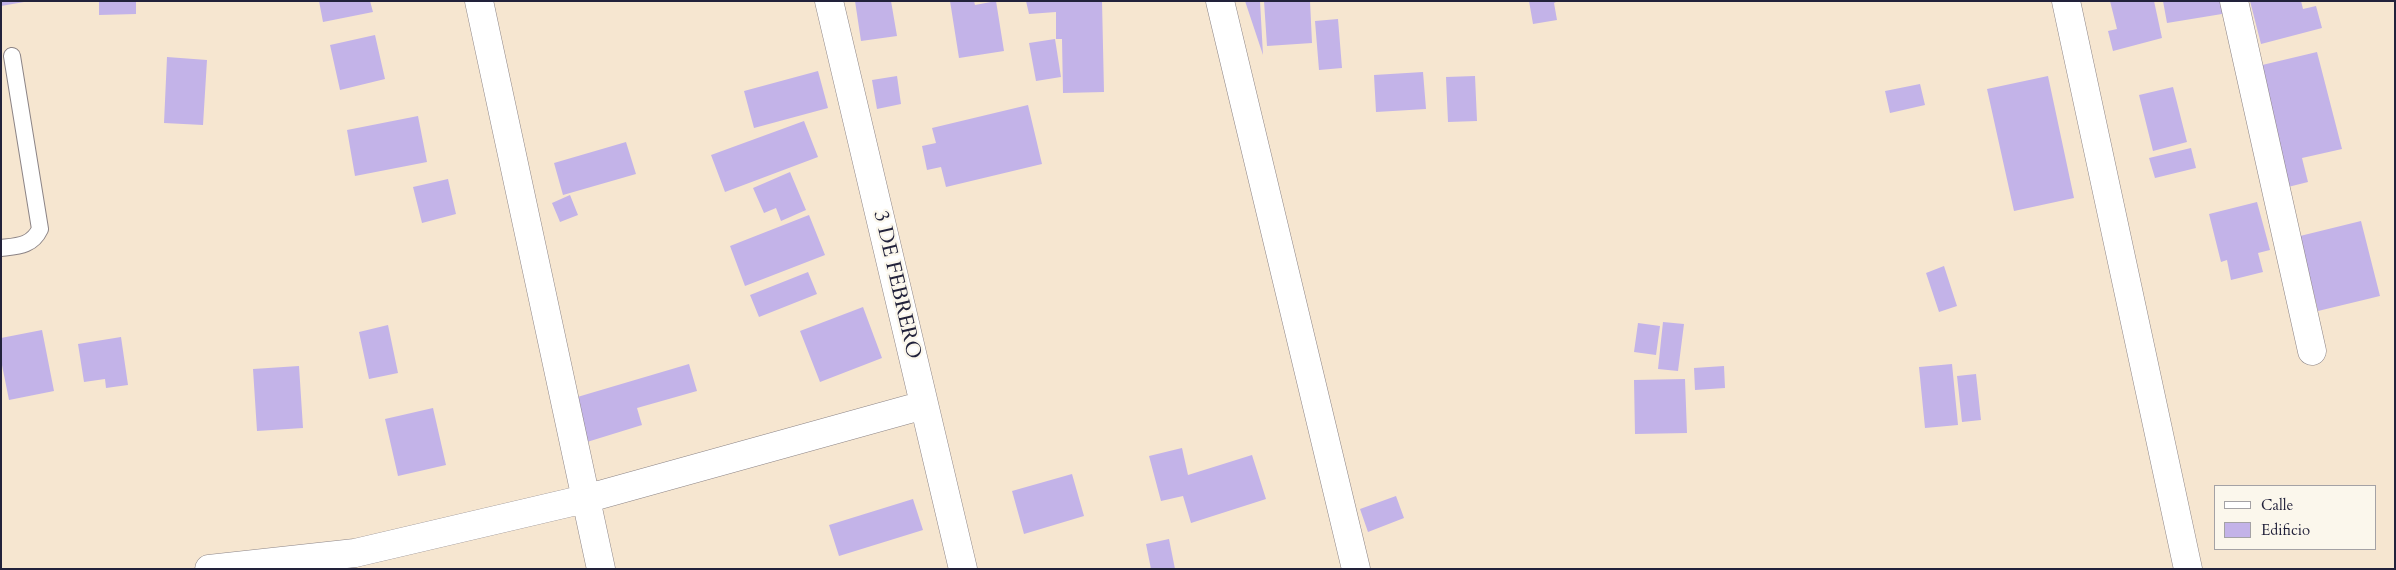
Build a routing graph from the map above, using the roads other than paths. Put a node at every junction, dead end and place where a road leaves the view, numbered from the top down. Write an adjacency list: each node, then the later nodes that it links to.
1 (479, 1): 10 (street)
2 (829, 1): 9 (street, 3 DE FEBRERO)
3 (1220, 1): 14 (street)
4 (2066, 1): 15 (street)
5 (2234, 1): 8 (street)
6 (12, 56): 7 (lane)
7 (1, 248)
8 (2312, 351)
9 (924, 405): 10 (street); 13 (street, 3 DE FEBRERO)
10 (584, 499): 11 (street); 12 (street)
11 (209, 569)
12 (601, 569)
13 (963, 569)
14 (1356, 569)
15 (2188, 569)

